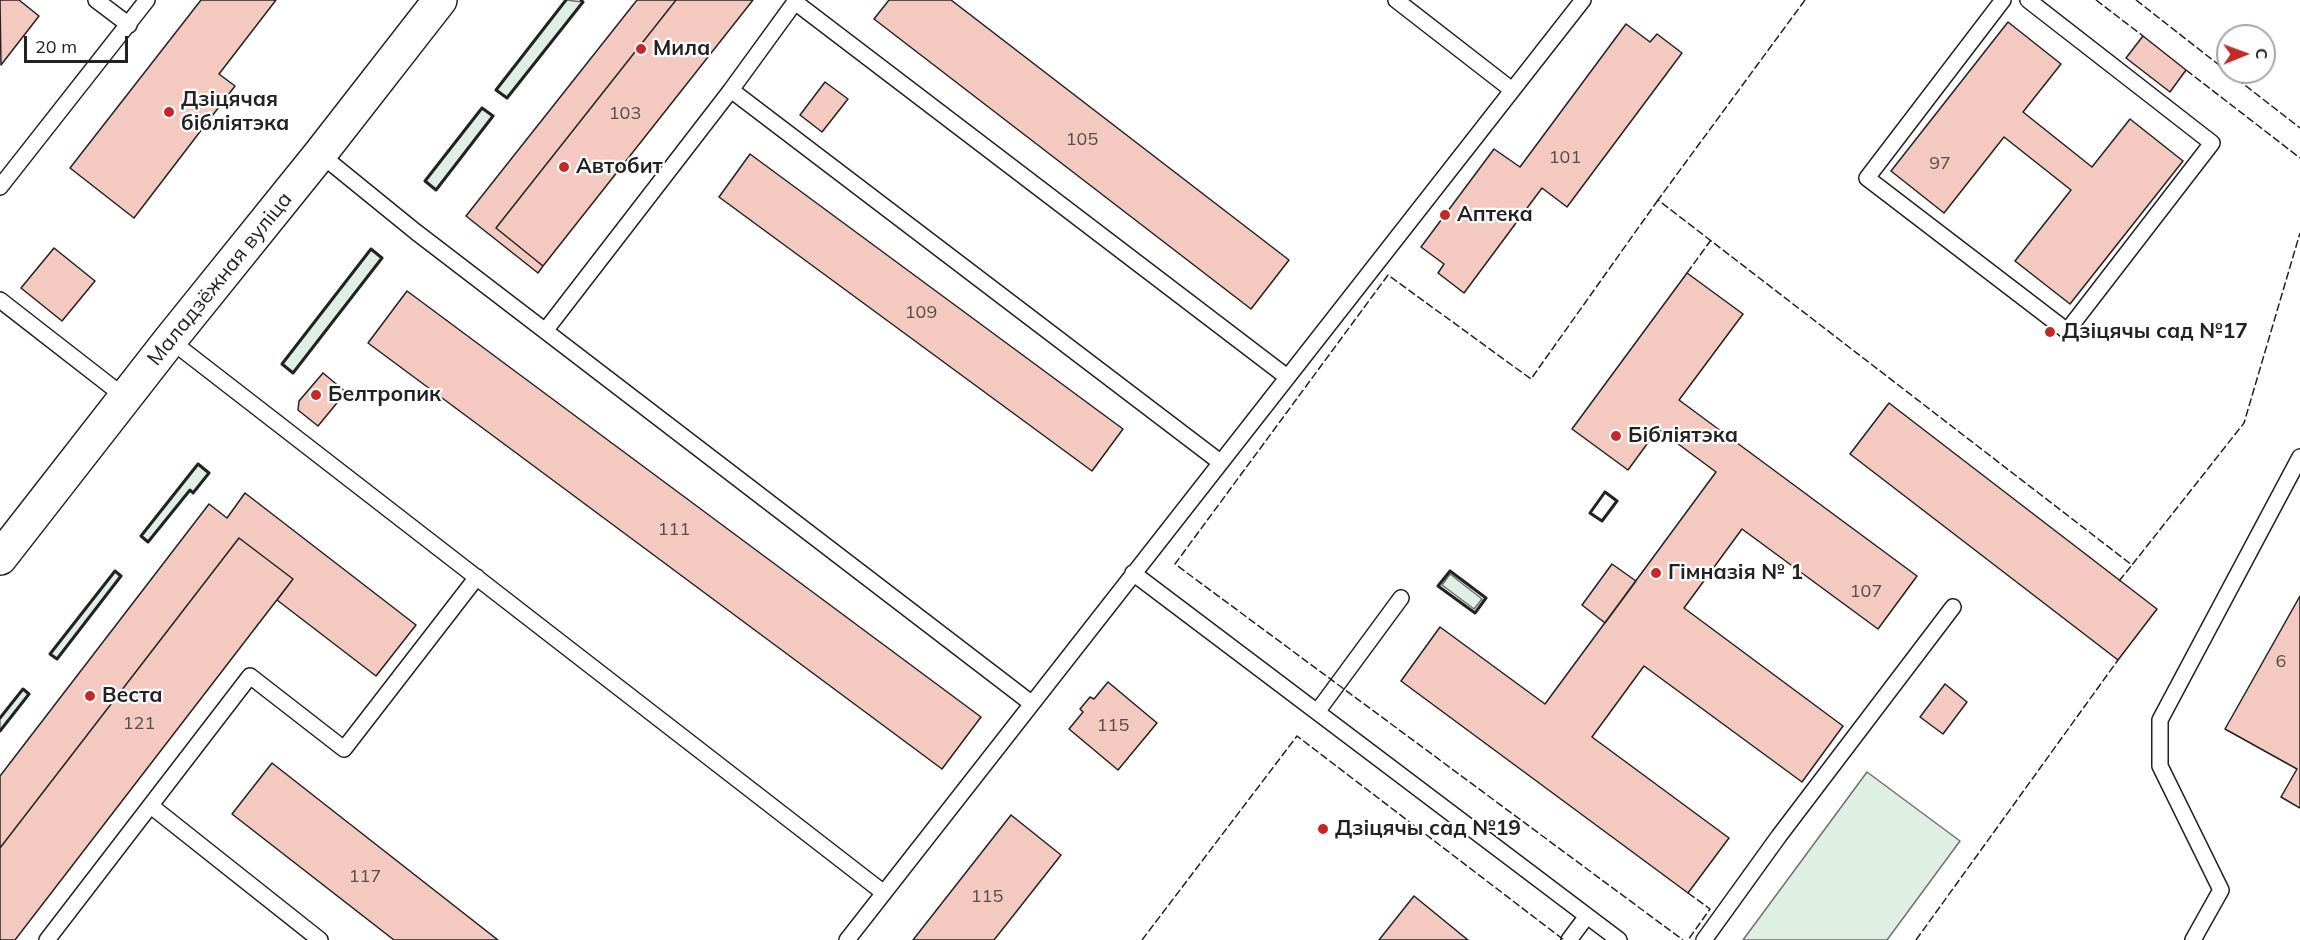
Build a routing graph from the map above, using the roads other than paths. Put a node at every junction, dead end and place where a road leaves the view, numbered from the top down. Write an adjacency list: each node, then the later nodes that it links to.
1 (96, 0): 9 (lane)
2 (147, 0): 9 (lane)
3 (440, 0): 12 (main road, Маладзёжная вуліца)
4 (1396, 0): 11 (lane)
5 (1583, 0): 11 (lane)
6 (2003, 0): 7 (lane)
7 (2028, 0)
8 (796, 1): 10 (lane); 17 (lane)
9 (129, 25): 13 (lane)
10 (731, 90): 15 (lane); 20 (lane)
11 (1512, 90): 17 (lane)
12 (320, 154): 15 (lane); 16 (main road, Маладзёжная вуліца)
13 (0, 187)
14 (0, 300): 18 (lane)
15 (545, 331): 26 (lane)
16 (170, 340): 18 (main road, Маладзёжная вуліца); 23 (lane)
17 (1287, 377): 20 (lane)
18 (126, 398): 21 (main road, Маладзёжная вуліца)
19 (2300, 457): 37 (lane)
20 (1220, 462): 22 (lane)
21 (0, 558)
22 (1133, 573): 26 (lane); 27 (lane)
23 (477, 577): 28 (lane); 29 (lane)
24 (1401, 598): 27 (lane)
25 (1953, 607): 36 (lane)
26 (1031, 703): 29 (lane)
27 (1317, 712): 30 (lane)
28 (151, 806): 31 (lane); 32 (lane)
29 (884, 892): 33 (lane)
30 (1587, 916): 34 (lane); 35 (lane)
31 (47, 940)
32 (320, 940)
33 (847, 940)
34 (1569, 940)
35 (1619, 940)
36 (1704, 940)
37 (2193, 940)

